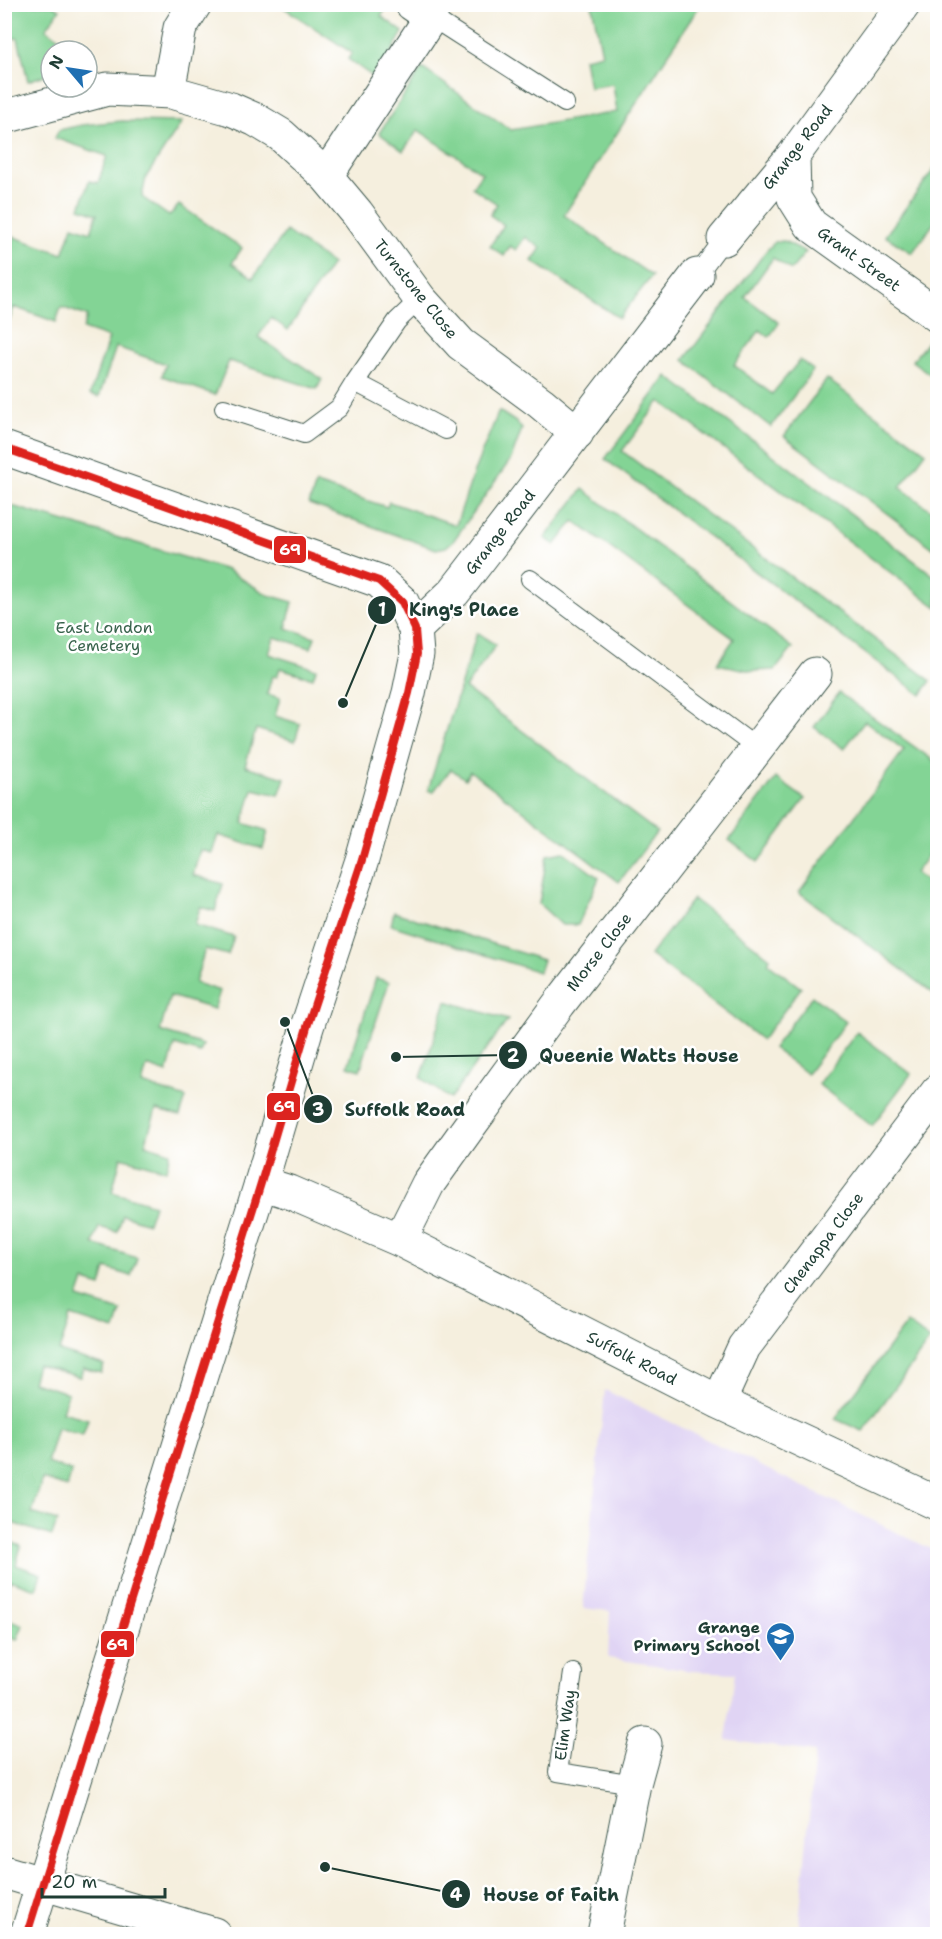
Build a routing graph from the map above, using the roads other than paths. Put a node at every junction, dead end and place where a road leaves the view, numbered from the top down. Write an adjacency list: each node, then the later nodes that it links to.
1 (195, 4): 4 (street)
2 (904, 4): 7 (street, Grange Road)
3 (422, 11): 5 (lane); 8 (street)
4 (168, 92): 6 (street, Turnstone Close); 8 (street, Turnstone Close)
5 (565, 103)
6 (4, 117)
7 (793, 156): 9 (street, Grange Road); 12 (street, Grant Street)
8 (326, 176): 11 (street, Turnstone Close)
9 (724, 239): 10 (lane, Grange Road)
10 (697, 275): 16 (street, Grange Road)
11 (420, 299): 13 (lane); 16 (street, Turnstone Close)
12 (938, 316)
13 (355, 382): 14 (lane); 15 (lane)
14 (224, 408)
15 (446, 430)
16 (577, 433): 19 (street, Grange Road)
17 (4, 448): 19 (street)
18 (530, 579): 21 (lane)
19 (415, 629): 23 (street)
20 (815, 674): 21 (street, Morse Close)
21 (758, 749): 24 (street, Morse Close)
22 (938, 1091): 25 (street, Chenappa Close)
23 (261, 1183): 24 (street, Suffolk Road); 31 (street)
24 (400, 1240): 25 (street, Suffolk Road)
25 (719, 1402): 26 (street, Suffolk Road)
26 (938, 1504)
27 (573, 1673): 29 (lane, Elim Way)
28 (645, 1744): 29 (street)
29 (634, 1784): 34 (street)
30 (4, 1872): 31 (street)
31 (42, 1885): 32 (street); 33 (street)
32 (27, 1935)
33 (214, 1935)
34 (604, 1935)

